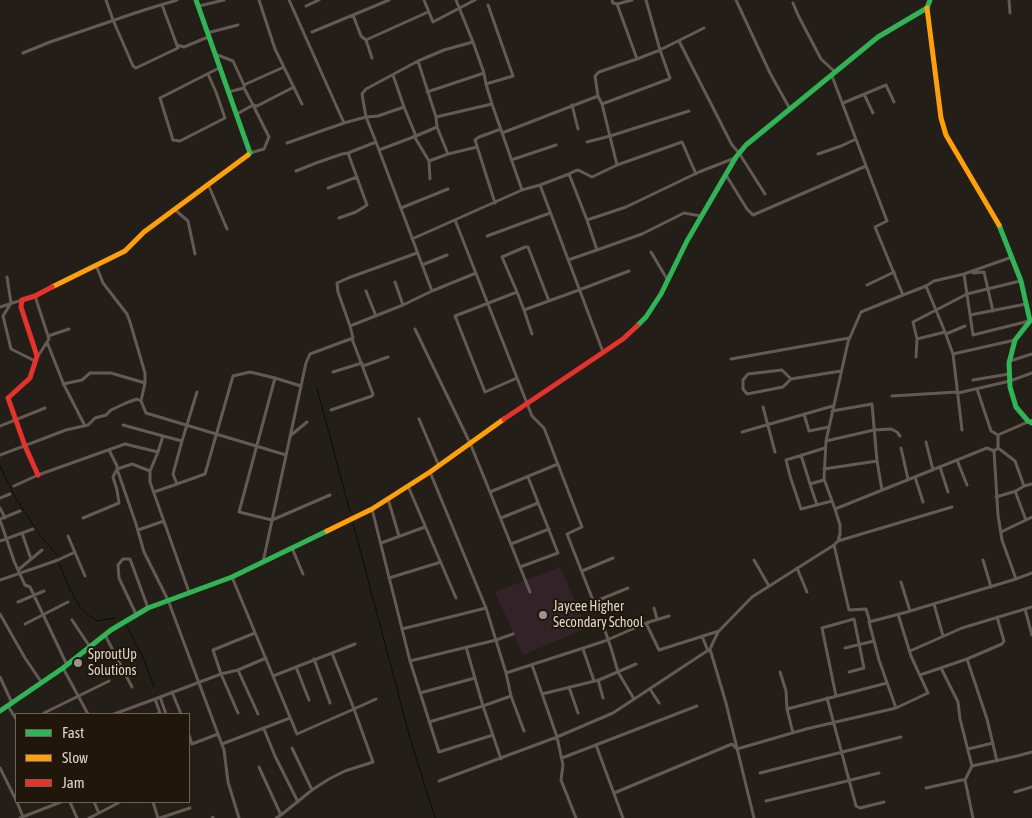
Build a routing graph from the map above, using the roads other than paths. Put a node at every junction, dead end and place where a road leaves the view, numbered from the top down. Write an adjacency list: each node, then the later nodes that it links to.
1 (106, 0): 29 (street)
2 (177, 0): 20 (street)
3 (196, 0): 22 (main road)
4 (224, 0): 22 (street)
5 (259, 0): 44 (street)
6 (289, 0): 71 (street)
7 (319, 0): 23 (street)
8 (389, 0): 28 (street)
9 (424, 0): 26 (street)
10 (456, 0): 24 (street)
11 (475, 0): 24 (street)
12 (612, 0): 19 (street)
13 (632, 0): 19 (street)
14 (646, 0): 38 (street)
15 (736, 0): 65 (street)
16 (930, 0): 25 (main road)
17 (1009, 0): 27 (street)
18 (793, 3): 48 (street)
19 (616, 4): 42 (street)
20 (162, 5): 29 (street); 37 (street)
21 (488, 5): 50 (street)
22 (198, 6): 33 (main road)
23 (306, 6)
24 (459, 8): 26 (street); 36 (street)
25 (927, 8): 48 (main road); 121 (main road)
26 (428, 12): 34 (street)
27 (1010, 13)
28 (353, 15): 32 (street); 34 (street)
29 (113, 20): 37 (street); 39 (street)
30 (238, 25): 33 (street)
31 (704, 28): 35 (street)
32 (312, 32)
33 (207, 35): 37 (street); 40 (main road)
34 (366, 40): 41 (street)
35 (679, 41): 38 (street); 88 (street)
36 (473, 42): 43 (street); 47 (street)
37 (177, 45)
38 (660, 50): 42 (street); 61 (street)
39 (23, 53)
40 (214, 53): 45 (main road); 51 (street)
41 (372, 58)
42 (637, 59): 56 (street)
43 (418, 61): 49 (street); 54 (street)
44 (284, 67): 51 (street); 52 (street)
45 (220, 68): 46 (street); 53 (main road)
46 (208, 74): 46 (street)
47 (484, 74): 50 (street); 54 (street)
48 (834, 74): 58 (street); 65 (main road)
49 (393, 75): 64 (street); 69 (street)
50 (486, 84): 60 (street)
51 (244, 87): 53 (street); 62 (street)
52 (294, 87): 59 (street); 62 (street)
53 (228, 92): 68 (main road)
54 (427, 92): 70 (street)
55 (864, 94): 57 (street); 58 (street); 67 (street)
56 (598, 96): 61 (street); 63 (street)
57 (894, 102)
58 (843, 103): 77 (street)
59 (302, 104)
60 (492, 104): 70 (street); 74 (street)
61 (602, 104): 76 (street)
62 (254, 105): 68 (street); 84 (street)
63 (572, 106): 73 (street); 74 (street)
64 (404, 107): 69 (street); 75 (street)
65 (790, 110): 88 (main road)
66 (688, 111): 76 (street)
67 (873, 113)
68 (236, 114): 84 (main road)
69 (366, 117): 71 (street); 79 (street)
70 (436, 117): 72 (street)
71 (344, 122): 78 (street)
72 (437, 127): 75 (street); 86 (street)
73 (578, 128)
74 (501, 131): 82 (street); 89 (street)
75 (415, 136): 83 (street); 90 (street)
76 (610, 136): 80 (street); 91 (street)
77 (856, 139): 87 (street); 92 (street)
78 (287, 142)
79 (376, 142): 83 (street); 85 (street)
80 (587, 142)
81 (556, 145): 89 (street)
82 (477, 147): 86 (street); 105 (street)
83 (379, 150): 106 (street)
84 (250, 153): 99 (main road)
85 (348, 153): 93 (street); 97 (street)
86 (448, 154): 90 (street)
87 (818, 154)
88 (738, 155): 95 (street); 96 (main road); 104 (street)
89 (511, 160): 103 (street)
90 (429, 161): 98 (street)
91 (617, 165): 94 (street); 95 (street)
92 (866, 166): 96 (street); 126 (street)
93 (296, 171)
94 (569, 174): 100 (street); 112 (street)
95 (696, 174): 112 (street)
96 (726, 175): 109 (main road)
97 (357, 177): 101 (street); 110 (street)
98 (430, 179)
99 (208, 184): 107 (main road); 113 (street)
100 (540, 185): 103 (street); 108 (street)
101 (328, 188)
102 (448, 189): 106 (street)
103 (522, 190): 105 (street)
104 (765, 194)
105 (495, 203): 111 (street)
106 (400, 208): 115 (street)
107 (174, 209): 119 (street); 123 (main road)
108 (550, 212): 114 (street); 122 (street)
109 (702, 216): 116 (street); 131 (main road)
110 (339, 218)
111 (455, 220): 115 (street); 127 (street)
112 (587, 220): 116 (street)
113 (227, 229)
114 (487, 236)
115 (412, 239): 118 (street)
116 (597, 250): 122 (street)
117 (651, 252): 131 (street)
118 (417, 253): 124 (street); 157 (street)
119 (194, 254)
120 (446, 255): 124 (street)
121 (1012, 257): 128 (street); 132 (main road)
122 (568, 260): 137 (street)
123 (96, 265): 143 (main road); 187 (street)
124 (422, 265): 139 (street)
125 (629, 270): 137 (street)
126 (894, 272): 134 (street); 142 (street)
127 (476, 273): 139 (street); 147 (street)
128 (964, 274): 135 (street); 141 (street)
129 (973, 274): 136 (street)
130 (7, 277): 146 (street)
131 (668, 280): 169 (main road)
132 (1021, 281): 136 (street); 148 (main road)
133 (395, 282): 149 (street)
134 (867, 285)
135 (926, 286): 142 (street); 152 (street)
136 (988, 289): 141 (street); 153 (street)
137 (579, 290): 145 (street); 169 (street)
138 (366, 291): 154 (street)
139 (432, 291): 149 (street)
140 (517, 292): 145 (street); 147 (street); 151 (street)
141 (967, 294): 152 (street); 155 (street)
142 (903, 295): 164 (street)
143 (35, 296): 144 (main road); 163 (street)
144 (22, 300): 146 (street); 174 (main road)
145 (549, 301): 151 (street)
146 (11, 303): 150 (street); 174 (street)
147 (487, 304): 183 (street); 183 (street)
148 (1027, 304): 153 (street); 156 (main road)
149 (403, 305): 154 (street)
150 (0, 307)
151 (524, 310): 162 (street)
152 (936, 310): 161 (street); 166 (street)
153 (993, 311): 155 (street)
154 (376, 316): 157 (street)
155 (970, 316): 156 (street)
156 (1030, 321): 167 (main road)
157 (350, 326): 165 (street)
158 (965, 326): 161 (street)
159 (69, 329): 163 (street)
160 (415, 329): 223 (street)
161 (946, 333): 166 (street); 170 (street)
162 (532, 334)
163 (48, 336): 168 (street)
164 (850, 338): 175 (street); 178 (street)
165 (352, 339): 177 (street); 189 (street)
166 (916, 339): 173 (street)
167 (1015, 340): 170 (street); 176 (main road)
168 (47, 342): 174 (street); 188 (street)
169 (603, 352): 195 (main road)
170 (953, 354): 192 (street)
171 (1032, 354): 176 (street)
172 (388, 357): 177 (street)
173 (916, 357)
174 (37, 359): 203 (main road)
175 (731, 359)
176 (1010, 361): 181 (main road)
177 (362, 365): 179 (street); 199 (street)
178 (841, 371): 184 (street); 196 (street)
179 (334, 372)
180 (1032, 373): 186 (street)
181 (1009, 374): 185 (street); 186 (main road)
182 (275, 378): 189 (street); 215 (street); 225 (street)
183 (516, 378): 195 (street)
184 (791, 379): 184 (street)
185 (973, 380)
186 (1010, 381): 190 (street); 204 (main road)
187 (145, 383): 188 (street); 194 (street)
188 (64, 384): 210 (street)
189 (301, 386): 218 (street)
190 (977, 389): 192 (street); 216 (street)
191 (197, 392): 208 (street)
192 (958, 393): 193 (street); 213 (street)
193 (892, 396)
194 (141, 401): 208 (street); 210 (street)
195 (527, 403): 223 (main road); 237 (street)
196 (833, 406): 200 (street); 201 (street)
197 (764, 407): 206 (street)
198 (45, 408): 203 (street)
199 (331, 410)
200 (832, 411): 211 (street); 212 (street)
201 (804, 414): 206 (street); 211 (street)
202 (419, 419): 238 (street)
203 (16, 420): 209 (street); 224 (main road)
204 (1031, 421): 216 (street)
205 (307, 422): 218 (street)
206 (768, 424): 214 (street); 231 (street)
207 (123, 425): 217 (street)
208 (187, 425): 215 (street); 220 (street)
209 (0, 426)
210 (85, 426): 224 (street)
211 (828, 427): 221 (street)
212 (874, 430): 219 (street); 221 (street); 236 (street)
213 (962, 430)
214 (742, 432)
215 (216, 434): 225 (street); 250 (street)
216 (998, 435): 228 (street)
217 (163, 436): 220 (street); 230 (street)
218 (290, 436): 233 (street)
219 (900, 436)
220 (182, 441): 250 (street)
221 (826, 441): 226 (street)
222 (926, 442): 243 (street)
223 (470, 443): 238 (main road); 260 (street)
224 (25, 446): 232 (street); 245 (main road)
225 (256, 446): 233 (street); 281 (street)
226 (825, 448): 234 (street); 242 (street)
227 (901, 448): 249 (street)
228 (996, 449): 235 (street); 256 (street); 264 (street)
229 (108, 450): 230 (street); 240 (street); 245 (street)
230 (158, 452): 241 (street)
231 (775, 452)
232 (0, 455)
233 (286, 455): 281 (street)
234 (801, 455): 251 (street); 270 (street)
235 (957, 460): 239 (street); 252 (street)
236 (877, 462): 242 (street); 257 (street)
237 (558, 464): 246 (street); 309 (street)
238 (439, 466): 244 (main road)
239 (940, 467): 243 (street); 261 (street)
240 (117, 469): 241 (street); 278 (street); 286 (street)
241 (150, 470): 259 (street)
242 (824, 470): 248 (street)
243 (933, 470): 247 (street)
244 (430, 472): 255 (main road); 335 (street)
245 (38, 475): 254 (street)
246 (528, 477): 260 (street); 269 (street)
247 (914, 477): 249 (street); 268 (street)
248 (824, 480): 251 (street); 267 (street)
249 (908, 480): 257 (street)
250 (177, 484): 259 (street)
251 (810, 484): 270 (street)
252 (967, 484)
253 (1032, 484): 256 (street)
254 (14, 486)
255 (408, 486): 266 (main road); 284 (street)
256 (1024, 486): 258 (street)
257 (882, 490): 274 (street)
258 (1014, 491): 264 (street); 282 (street)
259 (154, 492): 283 (street)
260 (490, 492): 279 (street)
261 (948, 492)
262 (10, 494): 265 (street)
263 (330, 495): 281 (street)
264 (996, 497): 288 (street)
265 (0, 498)
266 (388, 499): 273 (main road); 291 (street)
267 (832, 501): 270 (street); 274 (street)
268 (923, 502)
269 (538, 503): 279 (street); 287 (street)
270 (817, 505)
271 (952, 506): 293 (street)
272 (0, 508): 277 (street)
273 (372, 509): 295 (street); 298 (main road)
274 (835, 509): 293 (street)
275 (20, 511): 277 (street)
276 (1032, 517): 282 (street)
277 (5, 518): 280 (street)
278 (83, 518)
279 (501, 518): 296 (street)
280 (0, 520): 292 (street)
281 (272, 520): 305 (street)
282 (1026, 520): 288 (street)
283 (164, 521): 286 (street); 323 (street)
284 (425, 527): 291 (street); 306 (street)
285 (33, 529): 289 (street)
286 (138, 530): 328 (street)
287 (549, 530): 296 (street); 307 (street)
288 (1001, 532): 316 (street)
289 (22, 533): 292 (street); 302 (street)
290 (68, 536): 300 (street)
291 (399, 536): 295 (street)
292 (7, 539): 294 (street); 310 (street)
293 (838, 541): 297 (street)
294 (0, 542)
295 (380, 543): 315 (street)
296 (511, 544): 307 (street)
297 (834, 544): 308 (street); 348 (street)
298 (292, 548): 305 (main road); 311 (street)
299 (42, 550): 302 (street)
300 (74, 552): 310 (street); 313 (street)
301 (613, 558): 309 (street)
302 (31, 559): 310 (street)
303 (754, 560): 319 (street)
304 (983, 560): 320 (street)
305 (263, 562): 314 (main road)
306 (440, 562): 315 (street); 327 (street)
307 (520, 567): 324 (street)
308 (797, 568): 319 (street); 325 (street)
309 (582, 571): 331 (street)
310 (19, 572): 317 (street); 326 (street)
311 (304, 574)
312 (1032, 574): 316 (street)
313 (85, 576)
314 (232, 577): 323 (main road); 354 (street)
315 (389, 578): 352 (street)
316 (1016, 579): 320 (street)
317 (0, 580)
318 (901, 582): 339 (street)
319 (769, 586): 353 (street)
320 (991, 587): 332 (street)
321 (628, 588): 331 (street)
322 (44, 592): 326 (street)
323 (188, 592): 328 (main road)
324 (530, 592)
325 (807, 592)
326 (34, 596): 329 (street); 342 (street)
327 (456, 598)
328 (168, 600): 334 (main road); 393 (street)
329 (18, 602)
330 (68, 602): 342 (street)
331 (594, 602): 336 (street)
332 (934, 604): 339 (street); 359 (street)
333 (1032, 607): 338 (street)
334 (148, 608): 343 (main road); 343 (street)
335 (486, 608): 352 (street); 360 (street)
336 (596, 608)
337 (654, 608): 346 (street)
338 (1025, 609): 345 (street); 357 (street)
339 (910, 611): 341 (street)
340 (0, 614): 394 (street)
341 (898, 614): 348 (street); 370 (street)
342 (43, 615): 350 (street); 378 (street)
343 (136, 615): 355 (main road)
344 (669, 616): 346 (street)
345 (997, 617): 359 (street); 373 (street)
346 (657, 619): 349 (street)
347 (72, 620): 365 (street)
348 (870, 622): 362 (street)
349 (646, 623): 358 (street); 361 (street)
350 (25, 624)
351 (604, 628): 361 (street)
352 (402, 629): 375 (street)
353 (719, 631): 358 (street); 369 (street)
354 (255, 633): 372 (street); 386 (street)
355 (105, 634): 365 (main road); 396 (street)
356 (514, 634): 360 (street)
357 (1032, 635)
358 (702, 636): 369 (street)
359 (942, 636): 370 (street)
360 (496, 640): 366 (street); 385 (street)
361 (608, 640): 367 (street); 382 (street)
362 (874, 641): 364 (street); 395 (street)
363 (355, 644): 371 (street)
364 (859, 644): 368 (street); 384 (street); 404 (street)
365 (90, 647): 378 (main road)
366 (466, 647): 375 (street); 390 (street)
367 (583, 648): 377 (street); 392 (street)
368 (845, 648)
369 (709, 650): 398 (street); 446 (street)
370 (910, 651): 387 (street)
371 (332, 652): 374 (street); 418 (street)
372 (266, 658): 381 (street); 388 (street)
373 (967, 659): 380 (street); 442 (street)
374 (314, 660): 379 (street); 412 (street)
375 (410, 661): 400 (street)
376 (636, 664): 382 (street)
377 (532, 665): 385 (street); 401 (street)
378 (65, 666): 394 (main road); 402 (street)
379 (296, 666): 388 (street); 411 (street)
380 (941, 668): 387 (street); 447 (street)
381 (238, 670): 386 (street); 429 (street)
382 (618, 672): 392 (street); 410 (street)
383 (780, 672): 419 (street)
384 (849, 672)
385 (506, 673): 403 (street)
386 (222, 674): 393 (street); 427 (street)
387 (920, 675): 417 (street)
388 (273, 676): 431 (street)
389 (0, 677): 414 (street)
390 (475, 678): 400 (street); 415 (street)
391 (109, 681): 402 (street)
392 (596, 681): 397 (street); 407 (street)
393 (198, 682): 399 (street); 437 (street)
394 (42, 683): 414 (main road)
395 (887, 683): 404 (street); 417 (street)
396 (132, 687)
397 (569, 687): 401 (street); 428 (street)
398 (650, 689): 410 (street); 413 (street)
399 (172, 692): 405 (street); 426 (street)
400 (420, 693): 432 (street)
401 (542, 694): 439 (street)
402 (78, 696): 421 (street); 422 (street)
403 (511, 696): 415 (street); 435 (street)
404 (836, 696): 408 (street)
405 (160, 697): 406 (street); 425 (street)
406 (155, 698): 423 (street); 424 (street)
407 (603, 698)
408 (827, 698): 419 (street); 433 (street)
409 (376, 699): 418 (street)
410 (634, 699): 439 (street)
411 (309, 700)
412 (330, 703)
413 (659, 703)
414 (10, 704): 420 (main road); 430 (street)
415 (483, 706): 432 (street); 438 (street)
416 (696, 706): 444 (street)
417 (896, 708): 433 (street)
418 (354, 709): 431 (street); 463 (street)
419 (787, 709): 436 (street)
420 (0, 711)
421 (44, 713)
422 (87, 713)
423 (117, 713)
424 (160, 713)
425 (166, 713)
426 (181, 713)
427 (238, 713)
428 (578, 713)
429 (258, 714)
430 (15, 716)
431 (290, 718): 434 (street)
432 (429, 722): 438 (street)
433 (833, 723): 436 (street); 449 (street)
434 (264, 729): 443 (street); 468 (street)
435 (524, 731)
436 (794, 733): 446 (street)
437 (218, 734): 441 (street); 443 (street)
438 (492, 735): 451 (street)
439 (557, 737): 450 (street); 451 (street)
440 (901, 737): 449 (street)
441 (190, 738)
442 (993, 743): 447 (street); 452 (street)
443 (222, 744): 483 (street)
444 (596, 745): 450 (street); 465 (street)
445 (292, 748): 463 (street)
446 (737, 748): 465 (street); 487 (street)
447 (968, 748): 453 (street)
448 (1032, 752): 452 (street)
449 (841, 753): 456 (street); 460 (street)
450 (562, 758): 485 (street)
451 (501, 759): 459 (street)
452 (997, 761): 453 (street)
453 (972, 766): 458 (street)
454 (259, 767): 478 (street)
455 (0, 770): 466 (street)
456 (760, 773)
457 (879, 773): 460 (street)
458 (966, 780): 462 (street); 488 (street)
459 (439, 781)
460 (849, 781): 467 (street); 469 (street)
461 (1032, 786): 464 (street)
462 (926, 788)
463 (312, 790): 468 (street)
464 (1015, 792)
465 (614, 793): 486 (street)
466 (15, 797)
467 (766, 801)
468 (298, 802): 478 (street)
469 (884, 802)
470 (18, 803): 479 (street)
471 (58, 803): 479 (street)
472 (70, 803): 480 (street)
473 (94, 803): 477 (street)
474 (115, 803): 477 (street)
475 (153, 803): 482 (street)
476 (190, 808): 482 (street)
477 (99, 813): 481 (street)
478 (281, 815): 484 (street)
479 (21, 817)
480 (77, 818)
481 (89, 818)
482 (159, 818)
483 (239, 818)
484 (276, 818)
485 (576, 818)
486 (623, 818)
487 (754, 818)
488 (973, 818)

